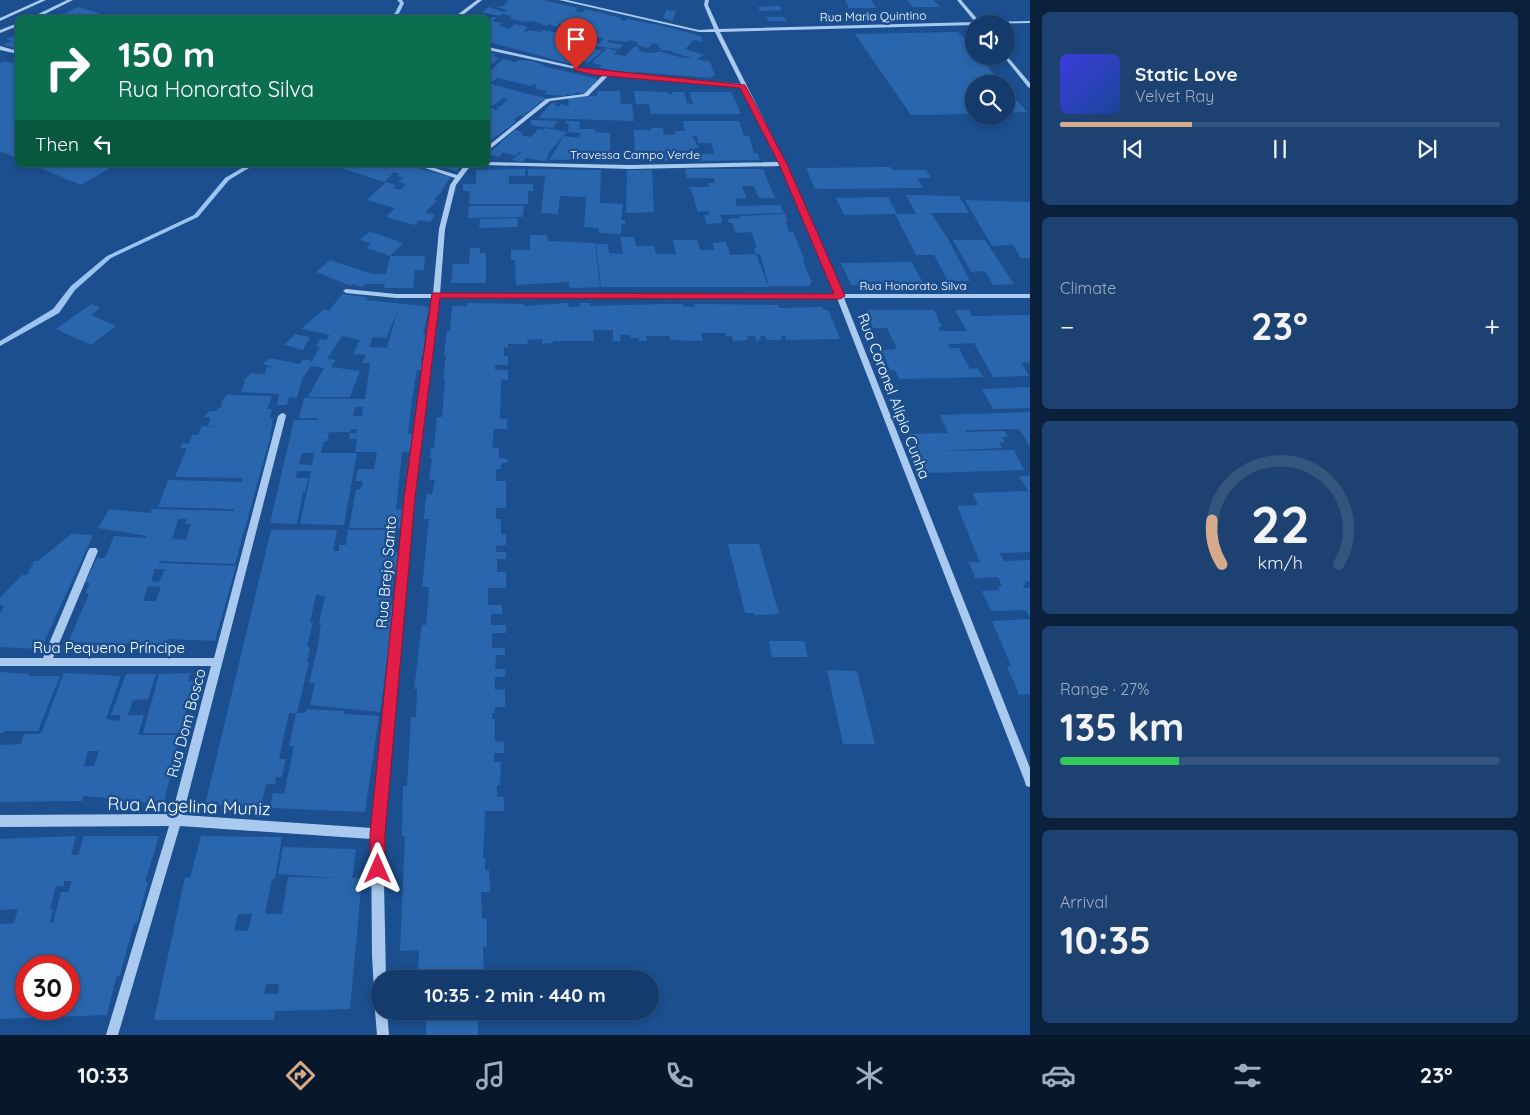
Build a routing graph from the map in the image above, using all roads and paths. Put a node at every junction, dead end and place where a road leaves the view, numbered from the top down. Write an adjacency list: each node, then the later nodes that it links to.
1 (44, 0): 10 (street)
2 (71, 0): 7 (street)
3 (480, 0): 8 (street)
4 (561, 0): 15 (street, Rua Maria Quintino)
5 (707, 0): 15 (street, Rua Coronel Alípio Cunha)
6 (959, 0): 9 (street)
7 (38, 15)
8 (460, 15)
9 (972, 15)
10 (0, 20)
11 (1030, 22): 12 (street, Rua Maria Quintino)
12 (1015, 23)
13 (965, 24): 15 (street, Rua Maria Quintino)
14 (15, 25): 16 (street)
15 (717, 31): 22 (street, Rua Coronel Alípio Cunha)
16 (0, 32)
17 (0, 48): 19 (street)
18 (490, 48): 21 (street)
19 (15, 52)
20 (1013, 65): 23 (street)
21 (607, 74): 22 (street); 24 (street)
22 (743, 86): 26 (street, Rua Coronel Alípio Cunha)
23 (1030, 86)
24 (490, 146)
25 (490, 164): 26 (street, Travessa Campo Verde)
26 (783, 164): 32 (street, Rua Coronel Alípio Cunha)
27 (425, 167): 29 (street)
28 (466, 167): 29 (street, Rua Brejo Santo)
29 (458, 177): 31 (street, Rua Brejo Santo)
30 (346, 291): 31 (street, Rua Honorato Silva)
31 (436, 295): 32 (street, Rua Honorato Silva); 42 (street, Rua Brejo Santo)
32 (840, 296): 33 (street, Rua Honorato Silva); 39 (street, Rua Coronel Alípio Cunha)
33 (1030, 296)
34 (282, 416): 37 (street, Rua Dom Bosco)
35 (93, 551): 38 (street)
36 (0, 662): 38 (street, Rua Pequeno Príncipe)
37 (217, 662): 38 (street, Rua Pequeno Príncipe); 40 (street, Rua Dom Bosco)
38 (46, 663)
39 (1030, 782)
40 (176, 820): 41 (street, Rua Angelina Muniz); 42 (street, Rua Angelina Muniz); 45 (street, Rua Dom Bosco)
41 (0, 821)
42 (378, 834): 43 (street, Rua Brejo Santo)
43 (380, 970)
44 (382, 1020): 46 (street)
45 (112, 1035)
46 (383, 1035)

